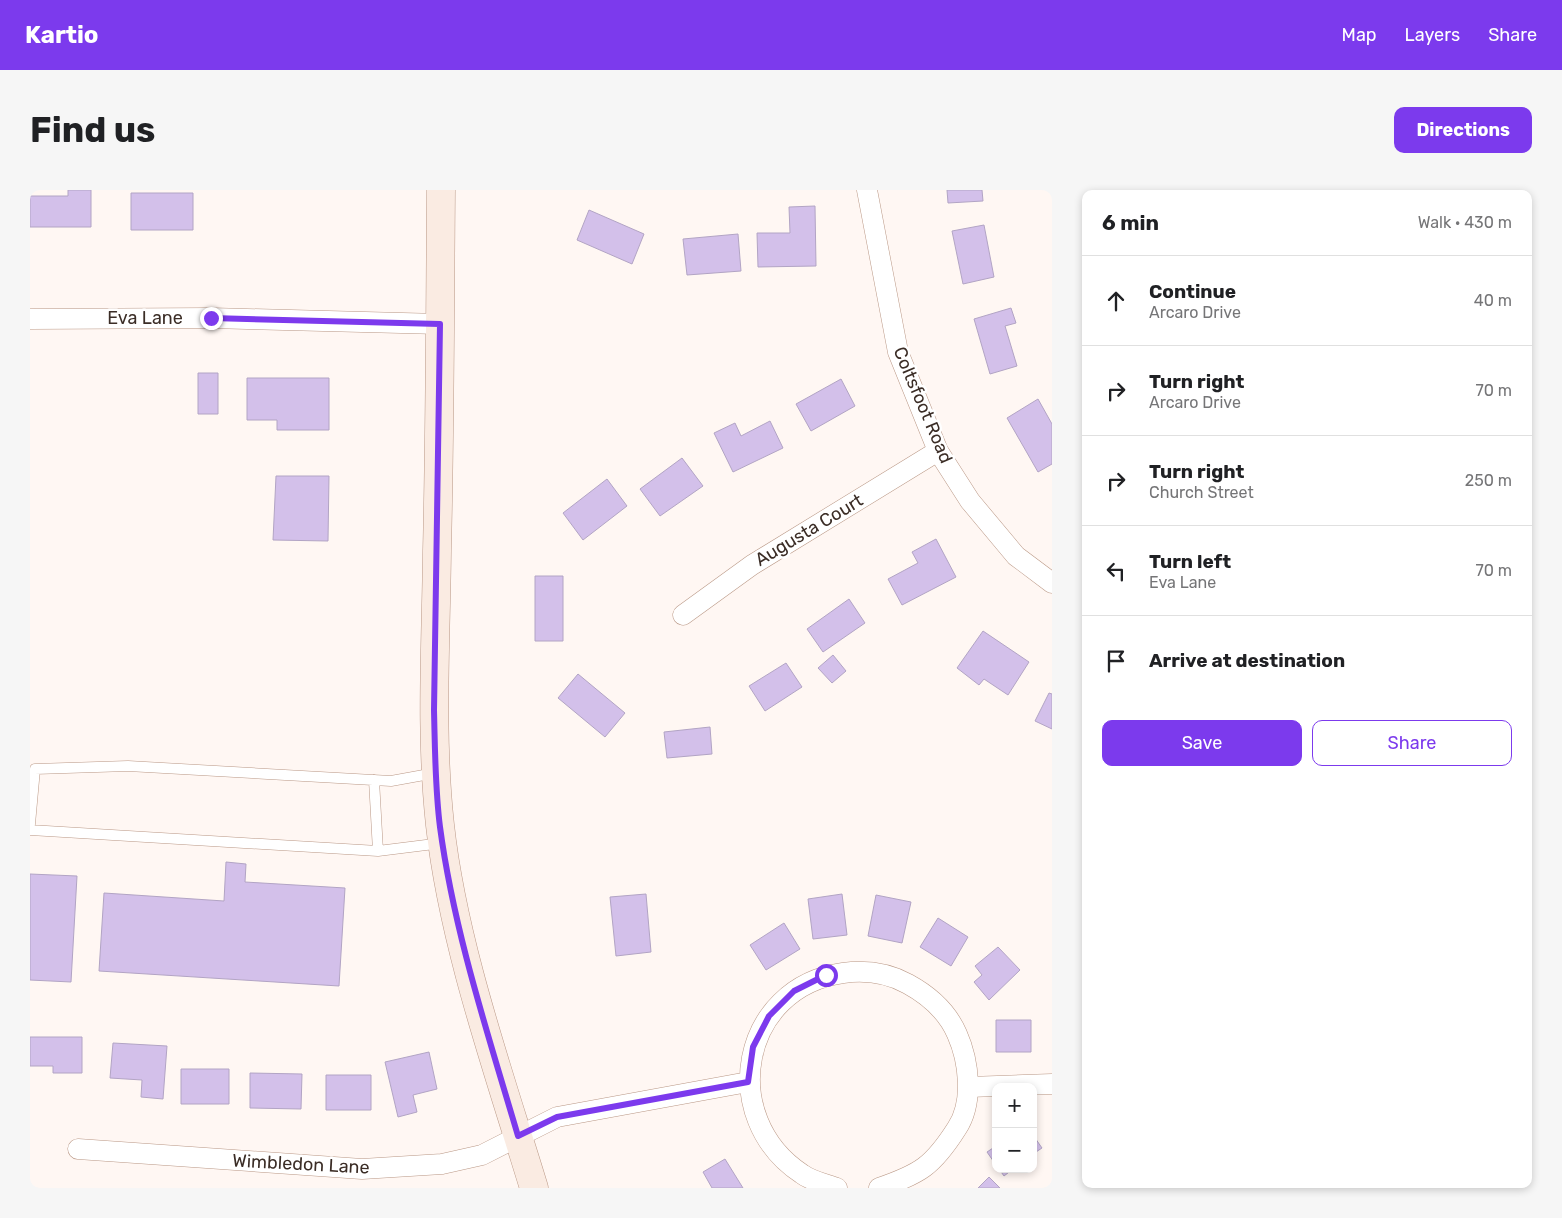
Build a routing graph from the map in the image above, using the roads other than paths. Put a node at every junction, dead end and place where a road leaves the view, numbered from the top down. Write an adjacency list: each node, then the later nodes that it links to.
1 (441, 190): 4 (street)
2 (868, 190): 5 (street, Coltsfoot Road)
3 (30, 319): 4 (street, Eva Lane)
4 (440, 324): 8 (street)
5 (938, 451): 6 (street, Coltsfoot Road); 7 (street, Augusta Court)
6 (1052, 584)
7 (683, 615)
8 (435, 773): 9 (lane); 12 (street)
9 (374, 780): 10 (lane); 13 (lane)
10 (30, 824)
11 (30, 830): 13 (lane)
12 (443, 843): 13 (lane); 17 (street)
13 (378, 851)
14 (748, 1082): 16 (street); 17 (street, Wimbledon Lane); 20 (street)
15 (1052, 1084): 16 (street)
16 (969, 1087): 21 (street)
17 (518, 1136): 18 (street, Wimbledon Lane); 19 (street)
18 (78, 1149)
19 (534, 1188)
20 (837, 1188)
21 (878, 1188)

